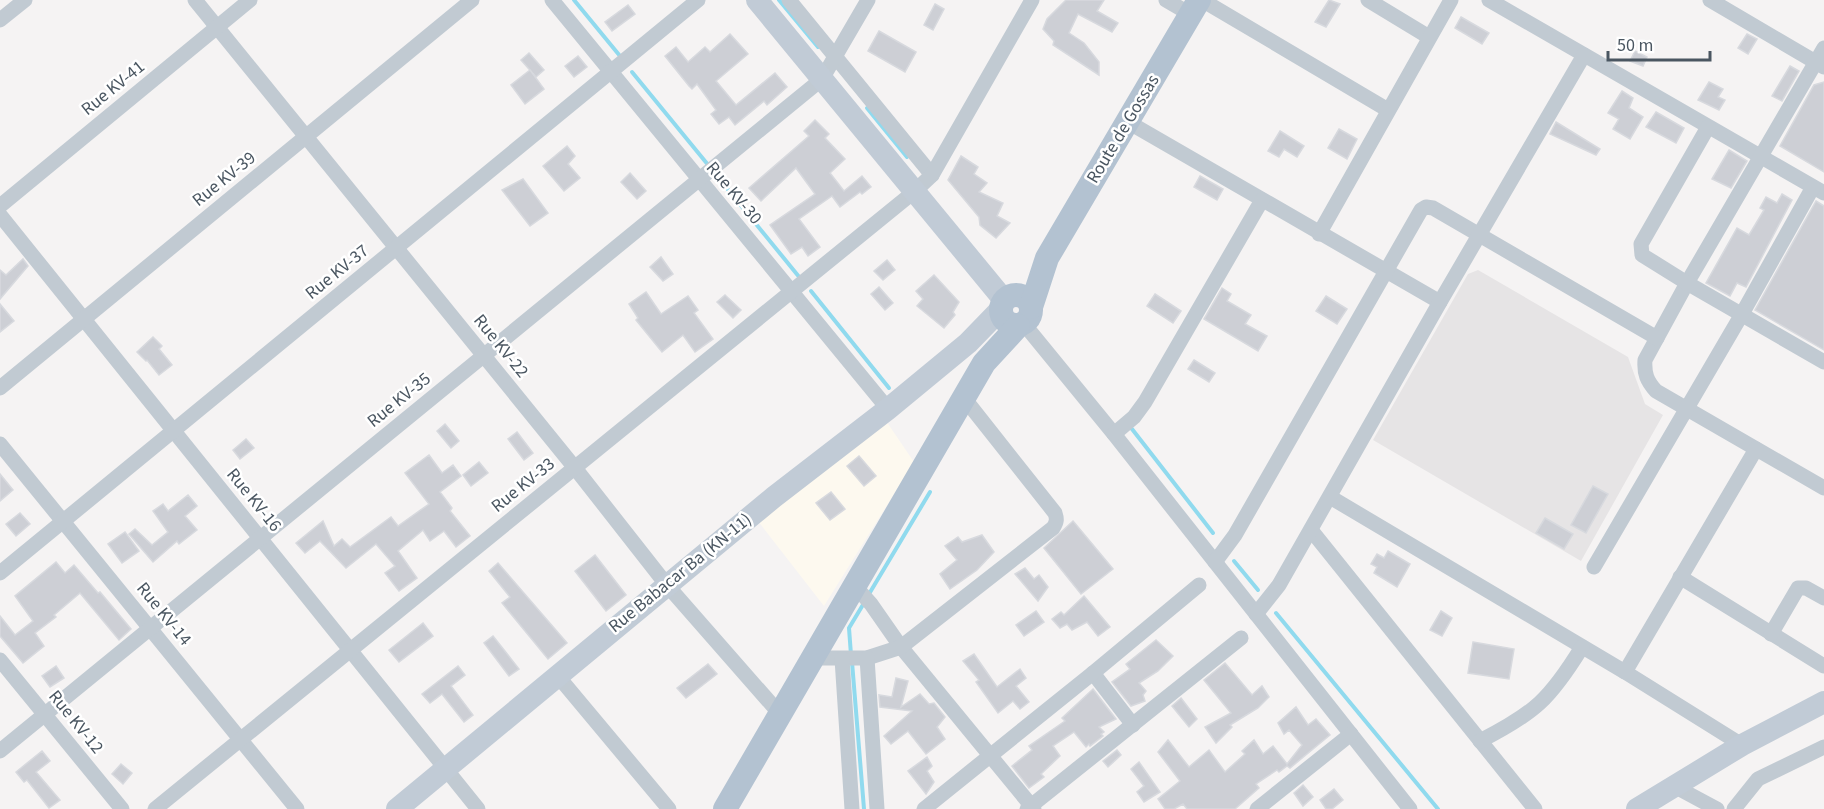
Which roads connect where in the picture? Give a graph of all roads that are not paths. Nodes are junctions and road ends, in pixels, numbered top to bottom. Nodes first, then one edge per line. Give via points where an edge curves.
1 (25, 0) edge
2 (195, 0) edge
3 (250, 0) edge
4 (472, 0) edge
5 (552, 0) edge
6 (698, 0) edge
7 (757, 0) edge
8 (789, 0) edge
9 (868, 0) edge
10 (1032, 0) edge
11 (1166, 0) edge
12 (1368, 0) edge
13 (1451, 0) edge
14 (1489, 0) edge
15 (1710, 0) edge
16 (1197, 5) edge
17 (0, 20) edge
18 (217, 27) junction
19 (1429, 37) junction
20 (1824, 48) edge
21 (1584, 55) junction
22 (835, 57) junction
23 (1820, 64) edge
24 (610, 72) junction
25 (822, 79) junction
26 (1388, 110) junction
27 (1128, 122) junction
28 (1708, 127) junction
29 (306, 136) junction
30 (1761, 158) junction
31 (932, 175) junction
32 (698, 180) junction
33 (1819, 190) edge
34 (915, 191) junction
35 (1262, 200) junction
36 (0, 206) edge
37 (0, 215) edge
38 (1319, 234) junction
39 (1479, 235) junction
40 (396, 248) junction
41 (1385, 271) junction
42 (1687, 283) junction
43 (791, 292) junction
44 (1440, 302) junction
45 (1010, 314) junction
46 (1742, 314) junction
47 (84, 319) junction
48 (1658, 338) junction
49 (484, 356) junction
50 (1824, 362) edge
51 (0, 388) edge
52 (964, 398) junction
53 (888, 410) junction
54 (1687, 410) junction
55 (174, 431) junction
56 (1114, 434) junction
57 (0, 444) edge
58 (1756, 449) junction
59 (575, 468) junction
60 (1824, 488) edge
61 (1330, 497) junction
62 (64, 521) junction
63 (1311, 530) junction
64 (260, 538) junction
65 (1215, 562) junction
66 (1594, 567) dead end
67 (0, 573) edge
68 (1680, 577) junction
69 (666, 584) junction
70 (1199, 585) dead end
71 (861, 594) junction
72 (1824, 598) edge
73 (1256, 614) junction
74 (150, 628) junction
75 (1771, 634) junction
76 (1241, 638) dead end
77 (901, 647) junction
78 (1582, 647) junction
79 (350, 650) junction
80 (814, 658) junction
81 (855, 659) junction
82 (0, 660) edge
83 (1824, 666) edge
84 (1625, 672) junction
85 (1093, 673) junction
86 (556, 675) junction
87 (1824, 702) edge
88 (780, 714) junction
89 (45, 715) junction
90 (1132, 724) junction
91 (1351, 734) junction
92 (241, 739) junction
93 (1480, 741) junction
94 (1742, 745) junction
95 (1824, 747) edge
96 (0, 751) edge
97 (990, 756) junction
98 (446, 769) junction
99 (1674, 786) junction
100 (1031, 808) edge
101 (122, 809) edge
102 (155, 809) edge
103 (297, 809) edge
104 (396, 809) edge
105 (478, 809) edge
106 (669, 809) edge
107 (725, 809) edge
108 (852, 809) edge
109 (877, 809) edge
110 (924, 809) edge
111 (1257, 809) edge
112 (1410, 809) edge
113 (1535, 809) edge
114 (1637, 809) edge
115 (1718, 809) edge
116 (1734, 809) edge

1 - 17 street
2 - 18 street, Rue KV-22
3 - 18 street, Rue KV-41
4 - 29 street, Rue KV-39
5 - 24 street, Rue KV-30
6 - 24 street, Rue KV-37
7 - 25 street
8 - 22 street
9 - 22 street
10 - 31 street, Rue KV-33
11 - 16 street
12 - 19 street
13 - 19 street
14 - 21 street
15 - 23 street
16 - 26 street
16 - 27 main road, Route de Gossas
18 - 29 street, Rue KV-22
18 - 36 street, Rue KV-41
19 - 26 street
20 - 23 street
21 - 28 street
21 - 39 street
22 - 25 street
22 - 31 street
23 - 30 street
24 - 32 street, Rue KV-30
24 - 40 street, Rue KV-37
25 - 32 street, Rue KV-35
25 - 34 street
26 - 38 street
27 - 35 street
27 - 45 main road, Route de Gossas
28 - 30 street
28 - 42 street via 1640,249 1645,258
29 - 40 street, Rue KV-22
29 - 47 street, Rue KV-39
30 - 33 street
30 - 42 street
31 - 34 street, Rue KV-33
32 - 43 street, Rue KV-30
32 - 49 street, Rue KV-35
33 - 46 street
34 - 43 street, Rue KV-33
34 - 45 street
35 - 38 street
35 - 56 street via 1145,402
37 - 47 street, Rue KV-16
38 - 41 street
39 - 41 street via 1426,207 1417,215
39 - 44 street
39 - 48 street
40 - 49 street, Rue KV-22
40 - 55 street, Rue KV-37
41 - 44 street
41 - 65 street via 1235,535
42 - 46 street
42 - 48 street
43 - 53 street, Rue KV-30
43 - 59 street, Rue KV-33
44 - 61 street
45 - 52 main road, Route de Gossas
45 - 53 street, Rue Babacar Ba (KN-11) via 968,343
45 - 56 street
46 - 50 street
46 - 54 street
47 - 51 street, Rue KV-39
47 - 55 street, Rue KV-16
48 - 54 street via 1645,360 1648,383
49 - 59 street, Rue KV-22
49 - 64 street, Rue KV-35
52 - 71 main road, Route de Gossas
52 - 77 street via 1055,513 1056,524
53 - 69 street, Rue Babacar Ba (KN-11)
54 - 58 street
54 - 66 street
55 - 62 street, Rue KV-37
55 - 64 street, Rue KV-16
56 - 65 street
57 - 62 street, Rue KV-14
58 - 60 street
58 - 68 street
59 - 69 street, Rue KV-22
59 - 79 street, Rue KV-33
61 - 63 street
61 - 78 street
62 - 67 street, Rue KV-37
62 - 74 street, Rue KV-14
63 - 73 street via 1280,585
63 - 93 street
64 - 74 street, Rue KV-35
64 - 79 street, Rue KV-16
65 - 73 street
68 - 75 street
68 - 84 street
69 - 86 street, Rue Babacar Ba (KN-11)
69 - 88 street, Rue KV-22
70 - 85 street
71 - 77 street
71 - 80 main road, Route de Gossas
72 - 75 street via 1798,588
73 - 91 street
74 - 89 street, Rue KV-35
74 - 92 street, Rue KV-14
75 - 83 street
76 - 90 street
77 - 81 street
77 - 97 street
78 - 84 street
78 - 93 street via 1544,701
79 - 92 street, Rue KV-33
79 - 98 street, Rue KV-16
80 - 81 street
80 - 88 main road, Route de Gossas
81 - 108 street
81 - 109 street
82 - 89 street, Rue KV-12
84 - 94 street
85 - 90 street
85 - 97 street
86 - 98 street, Rue Babacar Ba (KN-11)
86 - 106 street
87 - 94 street
88 - 107 main road, Route de Gossas
89 - 96 street, Rue KV-35
89 - 101 street, Rue KV-12
90 - 100 street
91 - 111 street
91 - 112 street
92 - 102 street, Rue KV-33
92 - 103 street, Rue KV-14
93 - 113 street
94 - 99 street
95 - 116 street via 1755,781
97 - 100 street
97 - 110 street
98 - 104 street, Rue Babacar Ba (KN-11)
98 - 105 street, Rue KV-16
99 - 114 street
99 - 115 street

